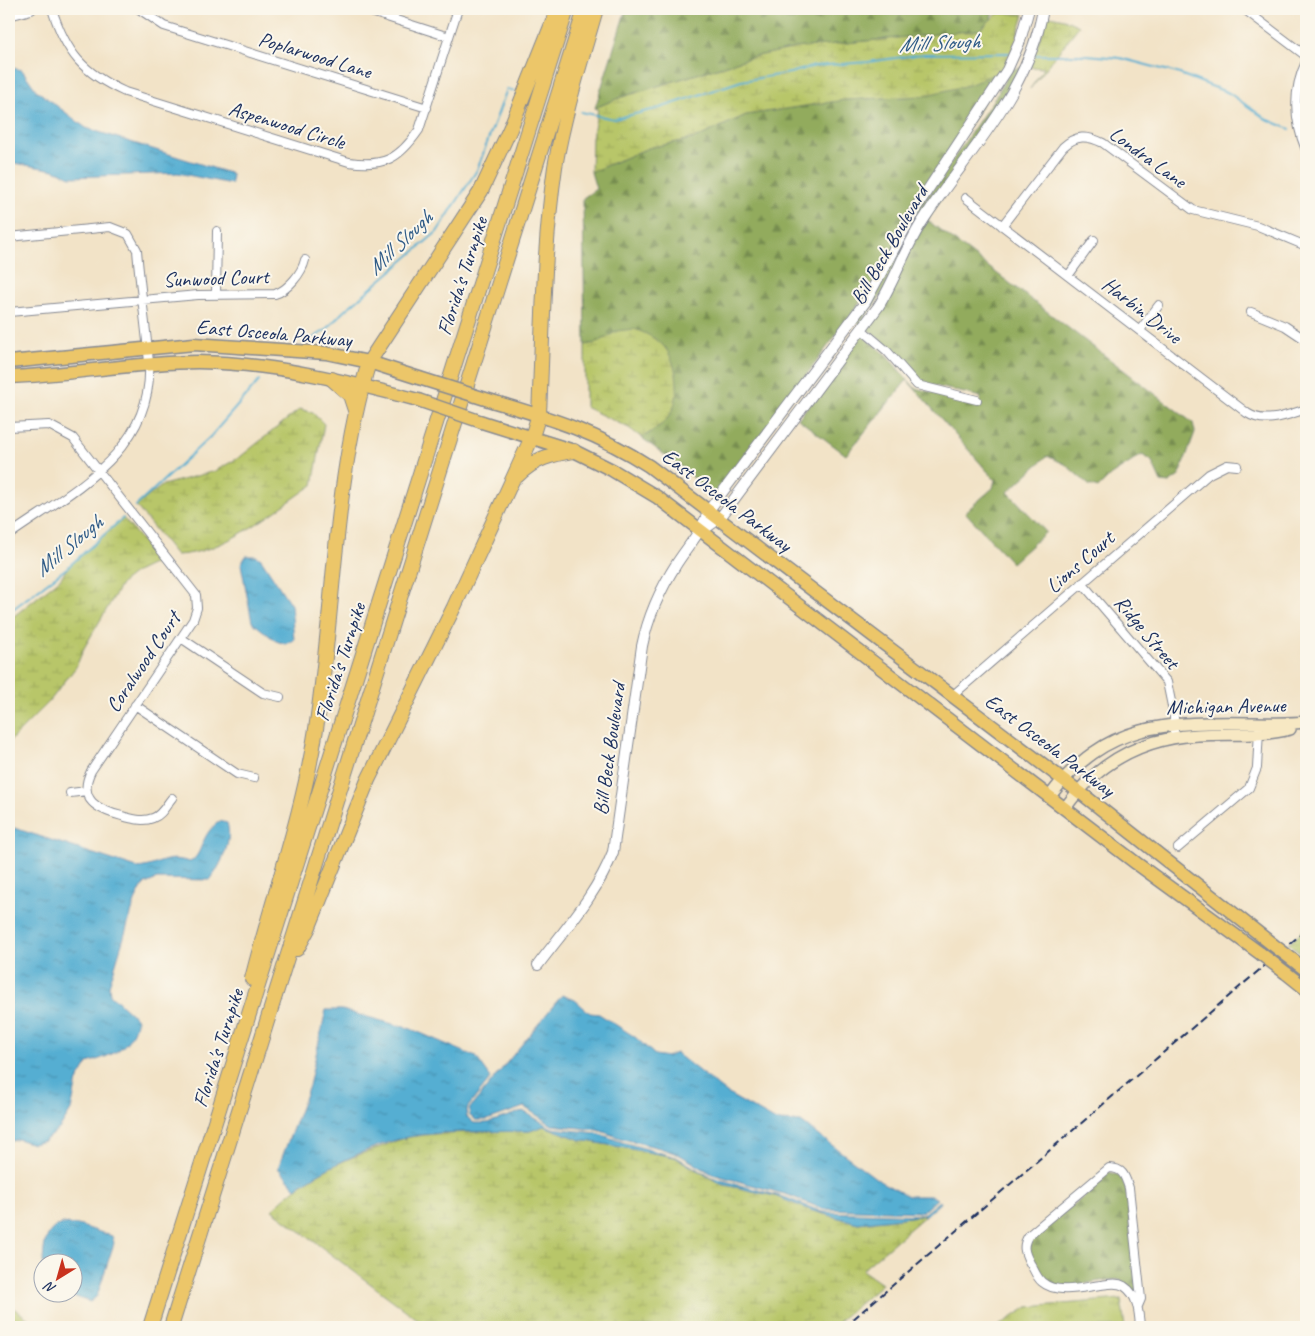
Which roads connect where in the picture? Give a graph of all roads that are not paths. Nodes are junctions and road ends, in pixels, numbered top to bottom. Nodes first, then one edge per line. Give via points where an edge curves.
1 (31, 9) edge
2 (52, 9) edge
3 (139, 9) edge
4 (362, 9) edge
5 (458, 9) edge
6 (558, 9) edge
7 (567, 9) edge
8 (585, 9) edge
9 (596, 9) edge
10 (1029, 9) edge
11 (1043, 9) edge
12 (1244, 9) edge
13 (379, 11) edge
14 (9, 15) edge
15 (450, 37) junction
16 (1306, 56) edge
17 (1306, 62) edge
18 (427, 108) junction
19 (1306, 150) edge
20 (966, 198) dead end
21 (1002, 226) junction
22 (217, 231) dead end
23 (9, 237) edge
24 (1094, 240) dead end
25 (1306, 246) edge
26 (304, 260) dead end
27 (1068, 276) junction
28 (216, 294) junction
29 (142, 299) junction
30 (1159, 305) dead end
31 (9, 312) edge
32 (1250, 312) dead end
33 (851, 322) junction
34 (861, 329) junction
35 (1140, 330) junction
36 (1306, 340) edge
37 (147, 347) junction
38 (9, 362) edge
39 (369, 362) junction
40 (149, 364) junction
41 (9, 378) edge
42 (332, 379) junction
43 (362, 385) junction
44 (977, 400) dead end
45 (1306, 409) edge
46 (539, 414) junction
47 (357, 416) junction
48 (9, 427) edge
49 (532, 437) junction
50 (574, 451) junction
51 (1237, 466) dead end
52 (100, 470) junction
53 (510, 484) junction
54 (709, 510) junction
55 (720, 518) junction
56 (702, 530) junction
57 (9, 535) edge
58 (1082, 583) junction
59 (181, 638) junction
60 (952, 696) junction
61 (280, 697) dead end
62 (136, 705) junction
63 (1306, 723) edge
64 (1174, 724) junction
65 (1259, 728) junction
66 (1174, 738) junction
67 (254, 778) dead end
68 (1062, 780) junction
69 (87, 790) junction
70 (1077, 791) junction
71 (70, 793) dead end
72 (1050, 796) junction
73 (172, 798) dead end
74 (1065, 808) junction
75 (1178, 848) dead end
76 (538, 965) dead end
77 (1302, 967) edge
78 (283, 974) junction
79 (1306, 989) edge
80 (205, 1155) junction
81 (1138, 1306) junction
82 (150, 1327) edge
83 (171, 1327) edge
84 (1140, 1327) edge

1 - 14 street
2 - 18 street, Aspenwood Circle via 72,54 102,82 349,162 370,165 388,160 408,146 419,130
3 - 18 street, Poplarwood Lane via 164,26
4 - 13 street
5 - 15 street, Aspenwood Circle
6 - 39 highway via 510,129 481,191
7 - 80 highway, Florida's Turnpike
8 - 78 highway, Florida's Turnpike
9 - 46 highway via 563,128 553,183 545,251
10 - 33 street, Bill Beck Boulevard via 1007,70 917,206 881,276
11 - 34 street, Bill Beck Boulevard via 1041,25 1006,105 922,221 890,288
12 - 16 street
13 - 15 street
15 - 18 street, Aspenwood Circle
17 - 19 street via 1296,102 1297,123
20 - 21 street, Harbin Drive
21 - 25 street, Londra Lane via 1063,148 1071,140 1091,137 1193,210 1258,226
21 - 27 street, Harbin Drive
22 - 28 street
23 - 29 street via 110,226 119,228 128,234 135,246
24 - 27 street
26 - 28 street, Sunwood Court via 299,274 278,293
27 - 35 street, Harbin Drive
28 - 29 street, Sunwood Court
29 - 31 street, Sunwood Court
29 - 37 street
30 - 35 street
32 - 36 street via 1284,326
33 - 34 street
33 - 54 street, Bill Beck Boulevard
34 - 44 street via 888,351 917,385
34 - 55 street, Bill Beck Boulevard
35 - 45 street, Harbin Drive via 1253,417 1270,419
37 - 38 main road, East Osceola Parkway
37 - 39 main road, East Osceola Parkway via 194,344 284,349
37 - 40 street
39 - 43 highway
39 - 46 main road, East Osceola Parkway, bridge
40 - 41 main road, East Osceola Parkway
40 - 42 main road, East Osceola Parkway via 247,365
40 - 52 street via 141,418 118,454
42 - 43 main road, East Osceola Parkway
42 - 47 highway via 350,394
43 - 47 highway
43 - 49 main road, East Osceola Parkway, bridge
46 - 49 highway
46 - 54 main road, East Osceola Parkway via 628,452
47 - 80 highway via 337,518 322,690 308,773
48 - 52 street, Coralwood Court via 39,425 59,429 74,438
49 - 50 main road, East Osceola Parkway
49 - 53 highway
50 - 53 highway via 539,459
50 - 56 main road, East Osceola Parkway via 642,488
51 - 58 street, Lions Court via 1227,465 1209,474
52 - 57 street
52 - 59 street, Coralwood Court via 194,591 197,612
53 - 78 highway via 454,607 390,731 308,929
54 - 55 main road, East Osceola Parkway
54 - 56 street, Bill Beck Boulevard
55 - 56 street, Bill Beck Boulevard
55 - 60 main road, East Osceola Parkway
56 - 72 main road, East Osceola Parkway
56 - 76 street, Bill Beck Boulevard via 670,576 645,633 613,852 606,871
58 - 60 street, Lions Court
58 - 64 street, Ridge Street via 1167,682
59 - 61 street via 263,693
59 - 62 street, Coralwood Court
60 - 68 main road, East Osceola Parkway
62 - 67 street via 238,774
62 - 69 street, Coralwood Court via 91,771
63 - 65 main road, Michigan Avenue
64 - 65 main road, Michigan Avenue
64 - 66 street, Ridge Street
64 - 68 main road, Michigan Avenue via 1136,731 1115,740
65 - 66 main road, Michigan Avenue
65 - 75 street via 1257,768 1249,788
66 - 70 main road, Michigan Avenue via 1159,739 1119,757
68 - 70 main road, East Osceola Parkway
68 - 72 main road, Michigan Avenue
69 - 71 street
69 - 73 street via 92,802 102,810 142,820 157,816
70 - 74 main road, Michigan Avenue
70 - 77 main road, East Osceola Parkway, bridge
72 - 74 main road, East Osceola Parkway
74 - 79 main road, East Osceola Parkway, bridge
78 - 83 highway, Florida's Turnpike
80 - 82 highway, Florida's Turnpike
81 - 81 street via 1141,1299 1126,1177 1121,1171 1109,1168 1030,1235 1024,1248 1037,1277 1044,1284 1060,1289 1119,1284 1131,1293
81 - 84 street

